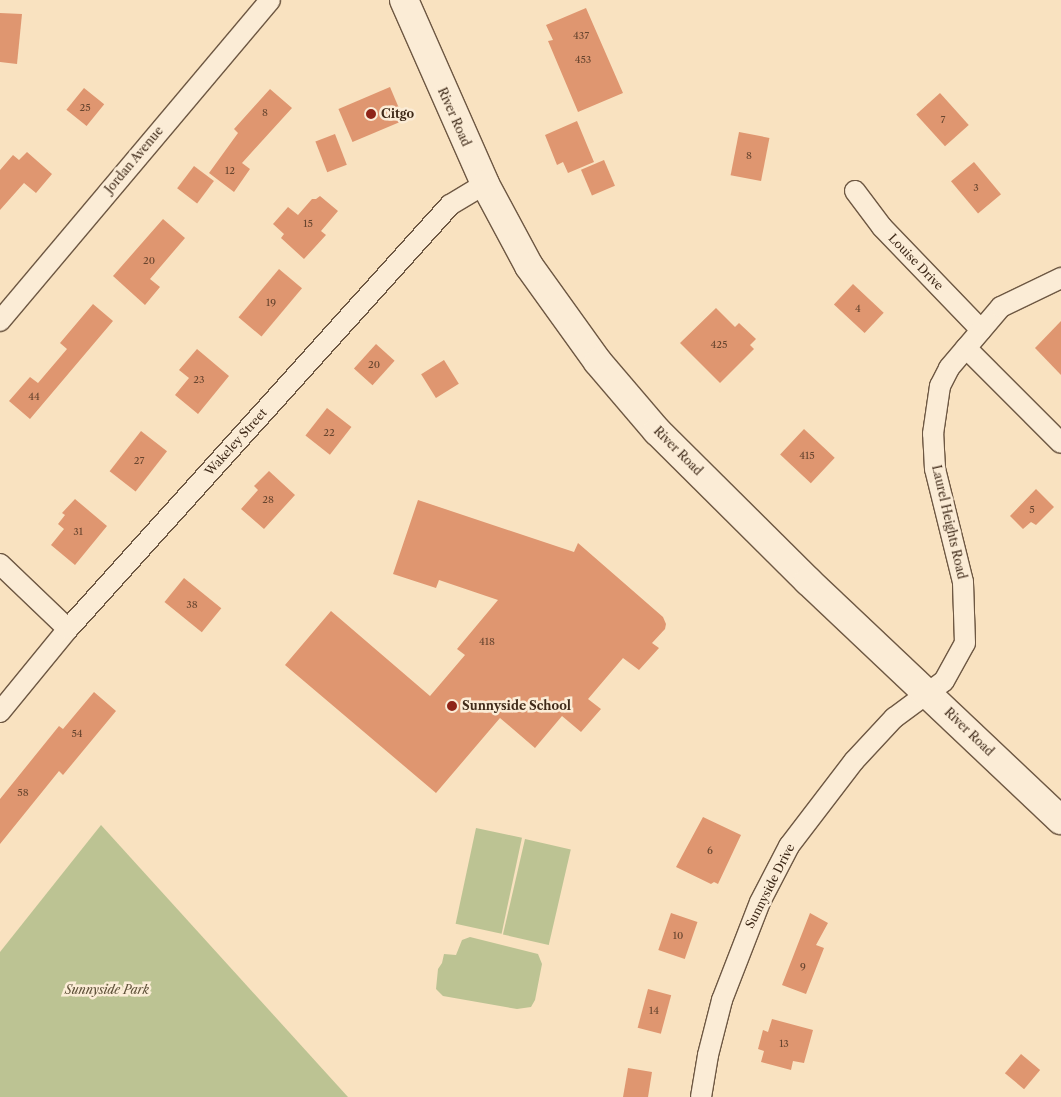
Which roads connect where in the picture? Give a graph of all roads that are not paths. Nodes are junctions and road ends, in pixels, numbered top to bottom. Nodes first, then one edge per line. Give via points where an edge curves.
1 (270, 0) edge
2 (404, 0) edge
3 (484, 184) junction
4 (855, 191) dead end
5 (1061, 278) edge
6 (0, 321) edge
7 (981, 330) junction
8 (966, 348) junction
9 (1061, 443) edge
10 (0, 564) edge
11 (68, 629) junction
12 (929, 694) junction
13 (0, 712) edge
14 (1061, 820) edge
15 (701, 1097) edge

1 - 6 street, Jordan Avenue
2 - 3 main road, River Road
3 - 11 street, Wakeley Street via 450,205
3 - 12 main road, River Road via 529,266 574,332 615,384 802,574
4 - 7 street, Louise Drive via 882,227
5 - 7 street, Laurel Heights Road via 1002,307
7 - 8 street, Laurel Heights Road
8 - 9 street
8 - 12 street, Laurel Heights Road via 949,368 940,386 933,434 936,468 963,582 965,643 944,681
10 - 11 street
11 - 13 street, Wakeley Street
12 - 14 main road, River Road
12 - 15 street, Sunnyside Drive via 894,718 867,746 789,846 760,902 722,1000

